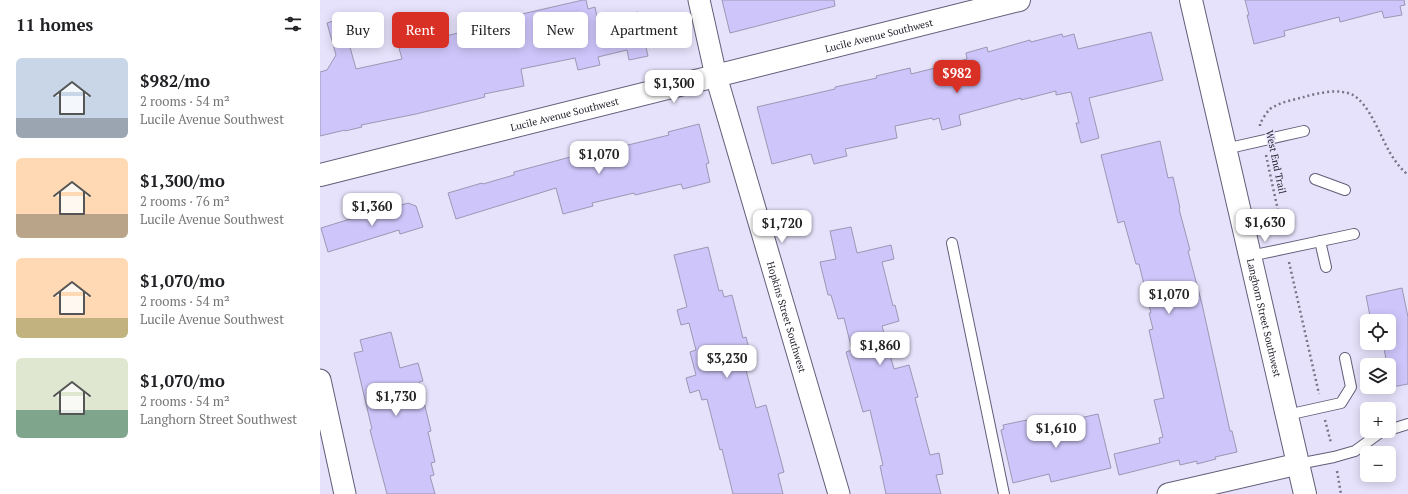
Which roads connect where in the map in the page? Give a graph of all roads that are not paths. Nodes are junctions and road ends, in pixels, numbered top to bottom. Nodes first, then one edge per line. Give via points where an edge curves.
1 (699, 0) edge
2 (1019, 0) edge
3 (1191, 0) edge
4 (716, 76) junction
5 (1304, 131) dead end
6 (1225, 149) junction
7 (320, 175) edge
8 (1315, 180) dead end
9 (1345, 190) dead end
10 (1354, 234) dead end
11 (1320, 241) junction
12 (952, 243) dead end
13 (1250, 256) junction
14 (1326, 267) dead end
15 (1345, 358) dead end
16 (320, 380) edge
17 (1287, 415) junction
18 (1408, 424) edge
19 (1396, 428) edge
20 (1373, 438) edge
21 (1298, 464) junction
22 (345, 494) edge
23 (839, 494) edge
24 (1004, 494) edge
25 (1168, 494) edge
26 (1305, 494) edge

1 - 4 street, Hopkins Street Southwest
2 - 4 street, Lucile Avenue Southwest
3 - 6 street, Langhorn Street Southwest
4 - 7 street, Lucile Avenue Southwest
4 - 23 street, Hopkins Street Southwest
5 - 6 lane
6 - 13 street, Langhorn Street Southwest
8 - 9 lane
10 - 11 lane
11 - 13 lane
11 - 14 lane
12 - 24 lane
13 - 17 street, Langhorn Street Southwest
15 - 17 lane via 1351,387 1341,402
16 - 22 street
17 - 21 street, Langhorn Street Southwest
18 - 19 lane
20 - 21 lane via 1355,451
21 - 25 street
21 - 26 street, Langhorn Street Southwest

